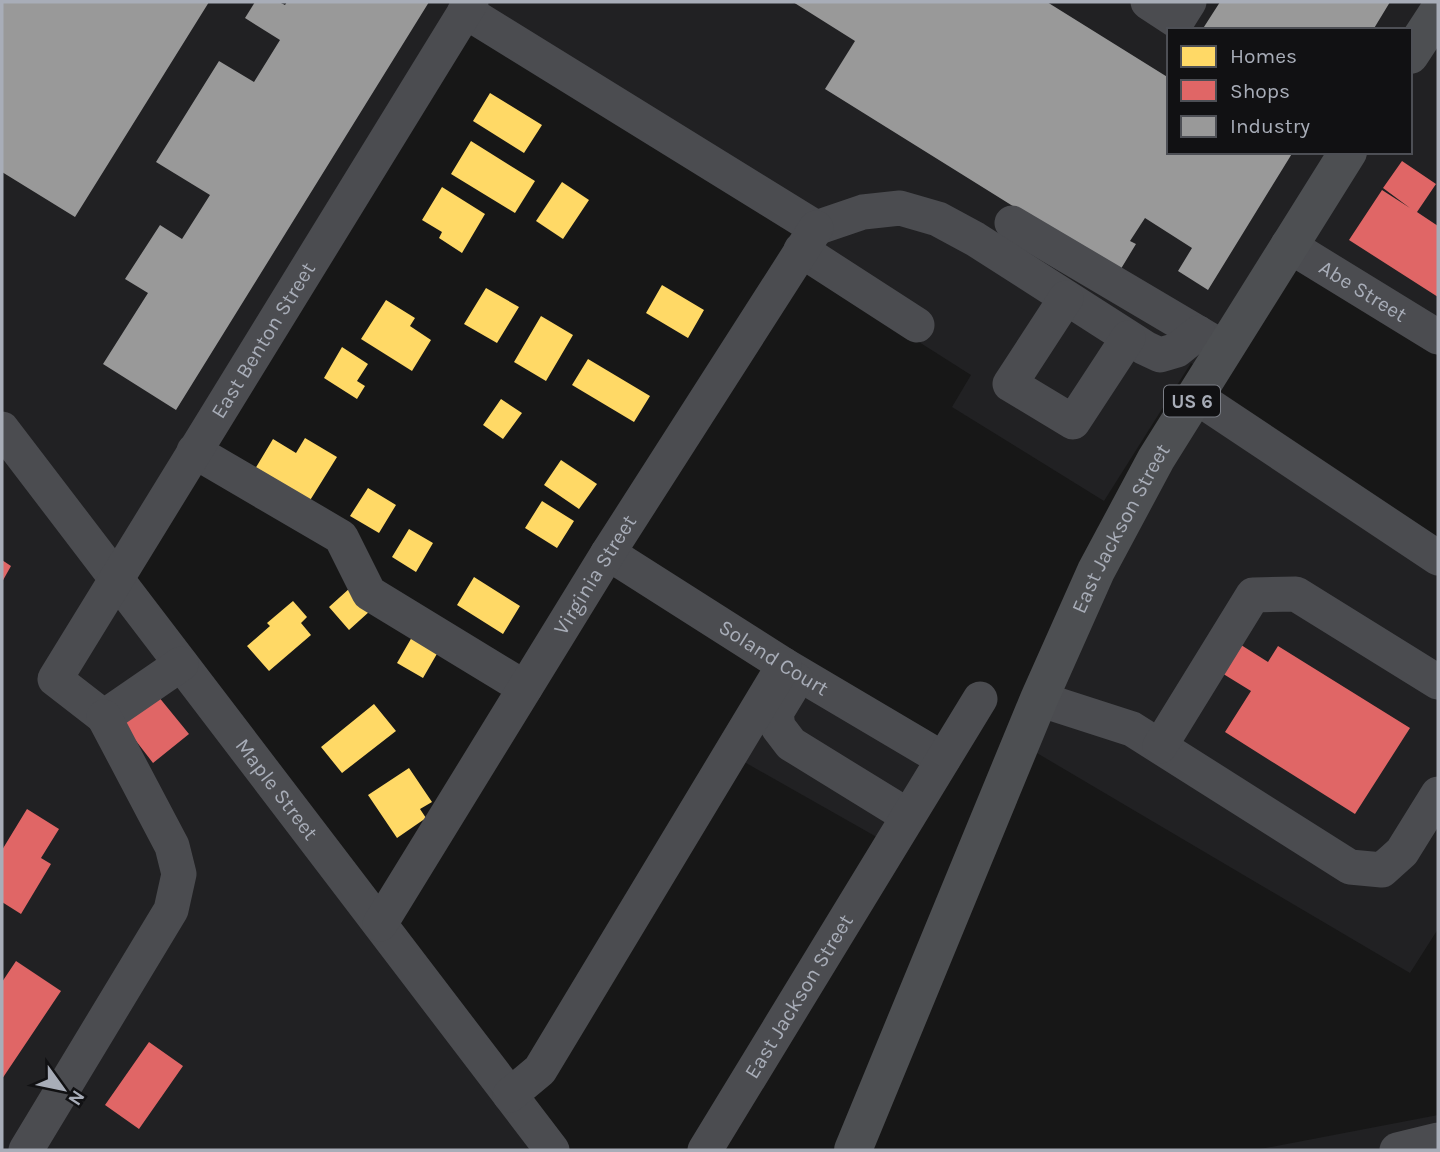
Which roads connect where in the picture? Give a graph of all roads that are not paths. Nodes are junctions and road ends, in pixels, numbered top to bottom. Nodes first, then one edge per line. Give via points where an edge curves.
1 (1148, 2) edge
2 (1189, 2) edge
3 (468, 6) edge
4 (1438, 12) edge
5 (1412, 52) edge
6 (1347, 154) edge
7 (1012, 223) dead end
8 (808, 239) junction
9 (1288, 244) junction
10 (1066, 298) junction
11 (917, 325) dead end
12 (1438, 337) edge
13 (1128, 338) junction
14 (1211, 340) junction
15 (1195, 396) junction
16 (2, 429) edge
17 (194, 451) junction
18 (608, 553) junction
19 (1438, 558) edge
20 (115, 578) junction
21 (181, 664) junction
22 (792, 669) junction
23 (1438, 682) edge
24 (525, 688) junction
25 (980, 699) dead end
26 (1039, 699) junction
27 (104, 717) junction
28 (1160, 746) junction
29 (943, 759) junction
30 (1438, 794) edge
31 (908, 816) junction
32 (380, 925) junction
33 (510, 1095) junction
34 (1438, 1140) edge
35 (26, 1150) edge
36 (552, 1150) edge
37 (705, 1150) edge
38 (853, 1150) edge
39 (1397, 1150) edge

1 - 2 street via 1177,21
3 - 8 street
3 - 17 street, East Benton Street
4 - 5 main road
6 - 9 main road, East Jackson Street / US 6
7 - 14 street
8 - 10 street via 863,212 900,208 948,224
8 - 11 street
8 - 18 street, Virginia Street
9 - 12 street, Abe Street
9 - 14 main road, East Jackson Street / US 6
10 - 13 street
10 - 13 street via 1010,384 1073,422
13 - 14 street via 1160,355
14 - 15 main road, East Jackson Street / US 6
15 - 19 street
15 - 26 main road, East Jackson Street / US 6 via 1096,571
16 - 20 street, Maple Street
17 - 20 street, East Benton Street
17 - 24 street via 341,537 369,593
18 - 22 street, Soland Court
18 - 24 street, Virginia Street
20 - 21 street, Maple Street
20 - 27 street, East Benton Street via 55,679
21 - 27 street
21 - 32 street, Maple Street
22 - 29 street, Soland Court
22 - 31 street via 776,713 778,727 791,744
22 - 33 street via 540,1070
23 - 28 street via 1296,594 1253,595
24 - 32 street, Virginia Street
25 - 29 street, East Jackson Street
26 - 28 street via 1132,729
26 - 38 main road, US 6
27 - 35 street via 172,846 179,874 171,910
28 - 30 street via 1350,867 1382,870 1402,852
29 - 31 street, East Jackson Street
31 - 37 street, East Jackson Street
32 - 33 street, Maple Street
33 - 36 street, Maple Street
34 - 39 street

